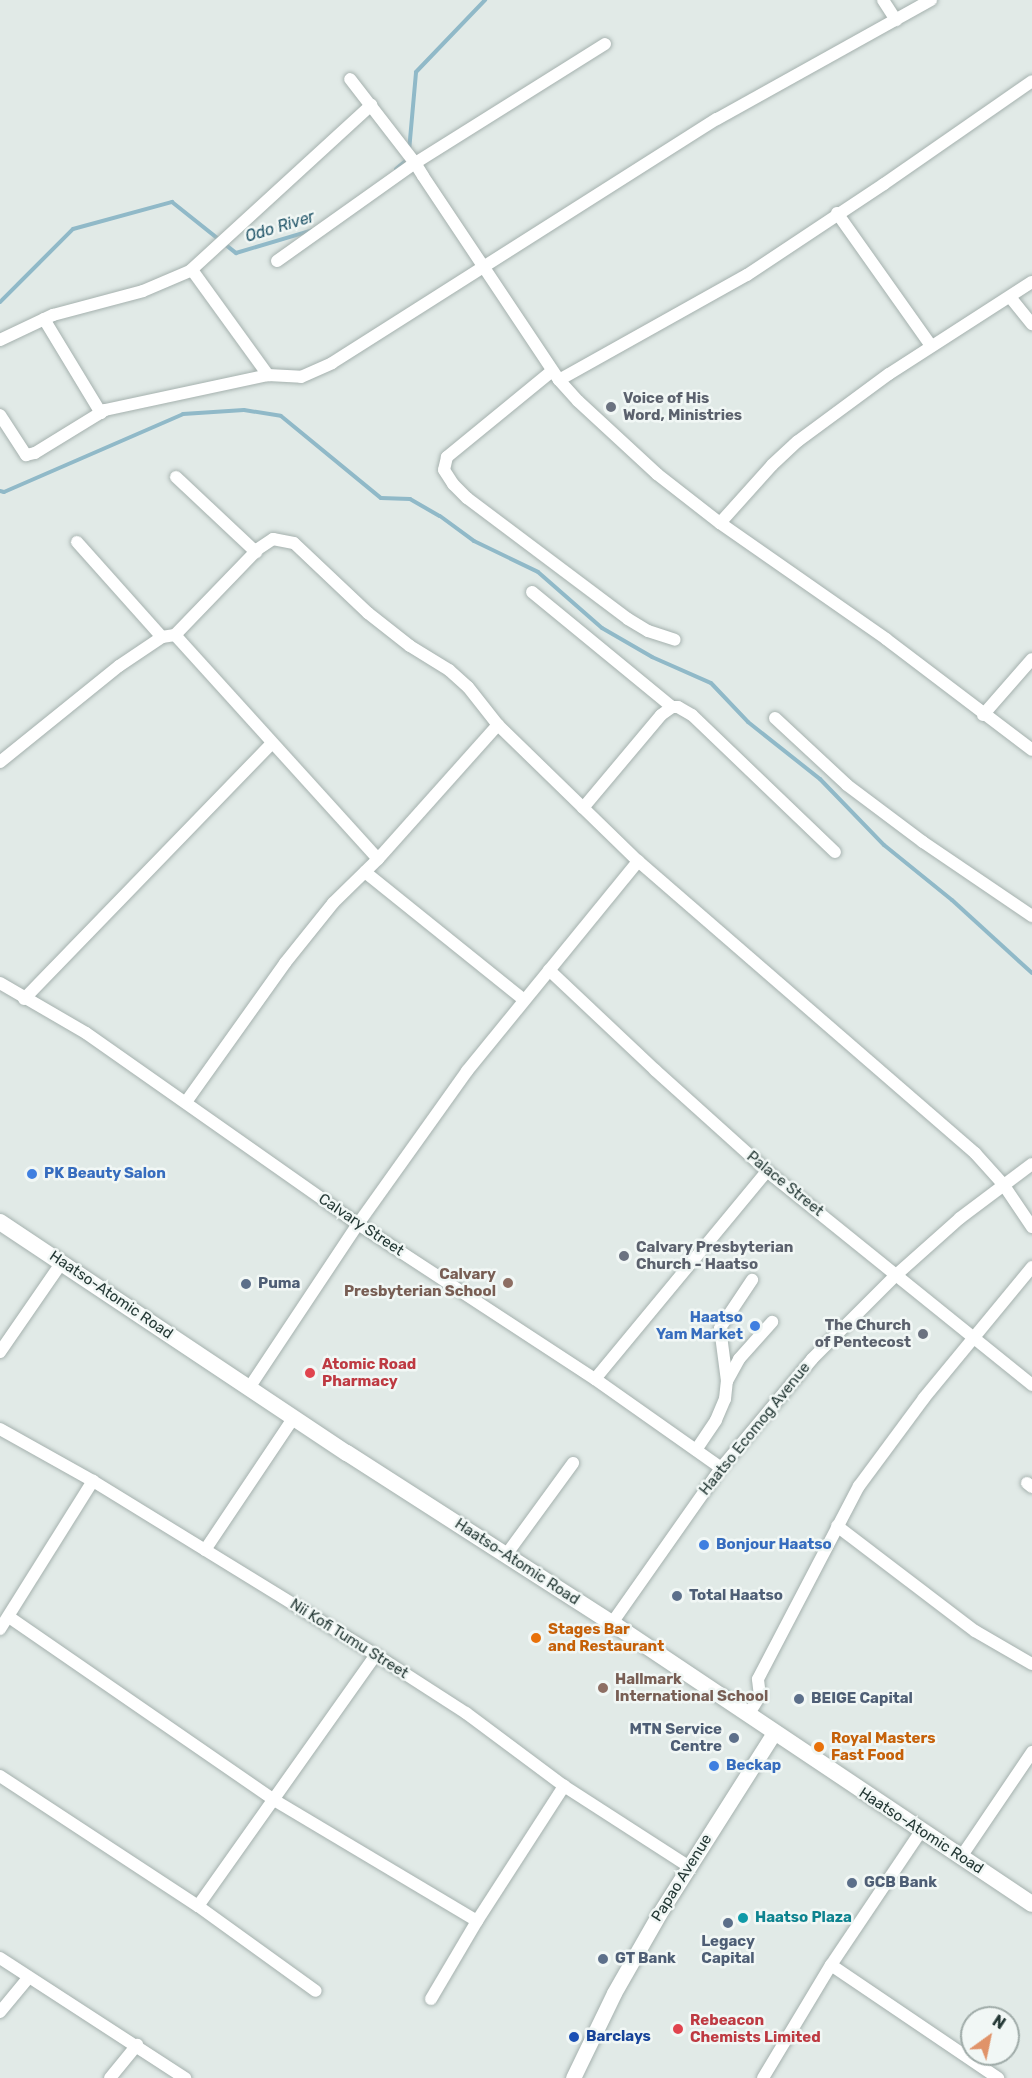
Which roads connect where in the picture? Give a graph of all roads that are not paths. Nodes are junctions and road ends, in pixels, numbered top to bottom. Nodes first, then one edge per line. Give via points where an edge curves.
1 (883, 0) edge
2 (931, 0) edge
3 (896, 20) junction
4 (605, 44) dead end
5 (350, 79) dead end
6 (1032, 81) edge
7 (371, 105) junction
8 (415, 163) junction
9 (837, 213) junction
10 (278, 261) dead end
11 (485, 267) junction
12 (192, 270) junction
13 (1032, 282) edge
14 (1010, 297) junction
15 (44, 319) junction
16 (1032, 324) edge
17 (0, 340) edge
18 (932, 346) junction
19 (268, 375) junction
20 (555, 375) junction
21 (101, 413) junction
22 (0, 415) edge
23 (176, 477) dead end
24 (720, 523) junction
25 (76, 542) dead end
26 (256, 552) junction
27 (532, 592) dead end
28 (169, 636) junction
29 (675, 640) dead end
30 (1032, 659) edge
31 (672, 707) junction
32 (983, 715) junction
33 (775, 718) dead end
34 (498, 725) junction
35 (271, 744) junction
36 (1032, 750) edge
37 (0, 762) edge
38 (583, 808) junction
39 (835, 852) dead end
40 (378, 859) junction
41 (638, 861) junction
42 (365, 872) junction
43 (1032, 916) edge
44 (549, 970) junction
45 (0, 983) edge
46 (24, 999) junction
47 (524, 1000) junction
48 (186, 1102) junction
49 (1032, 1164) edge
50 (767, 1171) junction
51 (1003, 1184) junction
52 (0, 1222) edge
53 (358, 1224) junction
54 (1032, 1227) edge
55 (62, 1262) junction
56 (1032, 1267) edge
57 (895, 1276) junction
58 (752, 1280) dead end
59 (772, 1322) dead end
60 (974, 1340) junction
61 (0, 1352) edge
62 (595, 1379) junction
63 (727, 1381) junction
64 (1032, 1385) edge
65 (249, 1388) junction
66 (294, 1417) junction
67 (0, 1429) edge
68 (696, 1450) junction
69 (573, 1463) dead end
70 (721, 1467) junction
71 (93, 1481) junction
72 (837, 1526) junction
73 (205, 1550) junction
74 (506, 1555) junction
75 (9, 1617) junction
76 (612, 1623) junction
77 (0, 1629) edge
78 (376, 1655) junction
79 (1032, 1664) edge
80 (748, 1715) junction
81 (774, 1733) junction
82 (1032, 1752) edge
83 (0, 1776) edge
84 (564, 1786) junction
85 (274, 1800) junction
86 (921, 1831) junction
87 (961, 1857) junction
88 (688, 1866) junction
89 (1032, 1904) edge
90 (198, 1906) junction
91 (477, 1922) junction
92 (0, 1958) edge
93 (831, 1965) junction
94 (29, 1977) junction
95 (316, 1991) dead end
96 (431, 1999) dead end
97 (0, 2012) edge
98 (137, 2045) junction
99 (110, 2078) edge
100 (185, 2078) edge
101 (573, 2078) edge
102 (763, 2078) edge
103 (998, 2078) edge

1 - 3 street
2 - 3 street
3 - 11 street via 717,119
4 - 8 street
5 - 7 street
6 - 9 street
7 - 8 street
7 - 12 street
8 - 10 street
8 - 11 street
9 - 18 street
9 - 20 street via 747,275
11 - 19 street via 332,363 301,377
11 - 20 street
12 - 15 street via 143,291
12 - 19 street
13 - 14 street
14 - 16 street
14 - 18 street
15 - 17 street
15 - 21 street
18 - 24 street via 798,441
19 - 21 street
20 - 24 street via 657,474
20 - 29 street via 447,458 444,470 466,498 628,619
21 - 22 street via 26,455
23 - 26 street
24 - 32 street via 877,633
25 - 28 street
26 - 28 street
26 - 34 street via 273,539 294,543 368,613 449,670
27 - 31 street
28 - 35 street
28 - 37 street via 119,666
30 - 32 street
31 - 38 street
31 - 39 street via 692,715
32 - 36 street
33 - 43 street via 848,785
34 - 38 street
34 - 40 street
35 - 40 street
35 - 46 street
38 - 41 street
40 - 42 street
41 - 44 street
41 - 51 street via 951,1131
42 - 47 street
42 - 48 street via 333,903 285,963
44 - 47 street
44 - 50 street, Palace Street
45 - 46 street, Calvary Street
46 - 48 street, Calvary Street via 86,1033
47 - 53 street via 467,1071
48 - 53 street, Calvary Street
49 - 51 street, Haatso Ecomog Avenue
50 - 57 street, Palace Street
50 - 62 street
51 - 54 street
51 - 57 street, Haatso Ecomog Avenue
52 - 55 main road, Haatso-Atomic Road
53 - 62 street, Calvary Street
53 - 65 street
55 - 61 street
55 - 65 main road, Haatso-Atomic Road
56 - 60 street
57 - 60 street, Palace Street
57 - 70 street, Haatso Ecomog Avenue via 812,1359
58 - 63 street via 720,1328
59 - 63 street via 739,1359
60 - 64 street, Palace Street
60 - 72 street via 884,1450
62 - 68 street, Calvary Street
63 - 68 street via 725,1400
65 - 66 main road, Haatso-Atomic Road
66 - 73 street
66 - 74 main road, Haatso-Atomic Road
67 - 71 street, Nii Kofi Tumu Street
68 - 70 street, Calvary Street
69 - 74 street
70 - 76 street, Haatso Ecomog Avenue
71 - 73 street, Nii Kofi Tumu Street
71 - 75 street
72 - 79 street via 975,1631
72 - 80 street via 758,1679 759,1696
73 - 78 street, Nii Kofi Tumu Street
74 - 76 main road, Haatso-Atomic Road
75 - 77 street
75 - 85 street
76 - 80 main road, Haatso-Atomic Road
78 - 84 street, Nii Kofi Tumu Street via 466,1713
78 - 85 street
80 - 81 main road, Haatso-Atomic Road
81 - 86 main road, Haatso-Atomic Road
81 - 88 street, Papao Avenue
82 - 87 street
83 - 90 street
84 - 88 street, Nii Kofi Tumu Street
84 - 91 street
85 - 90 street
85 - 91 street
86 - 87 main road, Haatso-Atomic Road
86 - 93 street
87 - 89 main road, Haatso-Atomic Road
88 - 101 street, Papao Avenue via 614,1993
90 - 95 street
91 - 96 street
92 - 94 street
93 - 102 street
93 - 103 street
94 - 97 street
94 - 98 street
98 - 99 street
98 - 100 street

